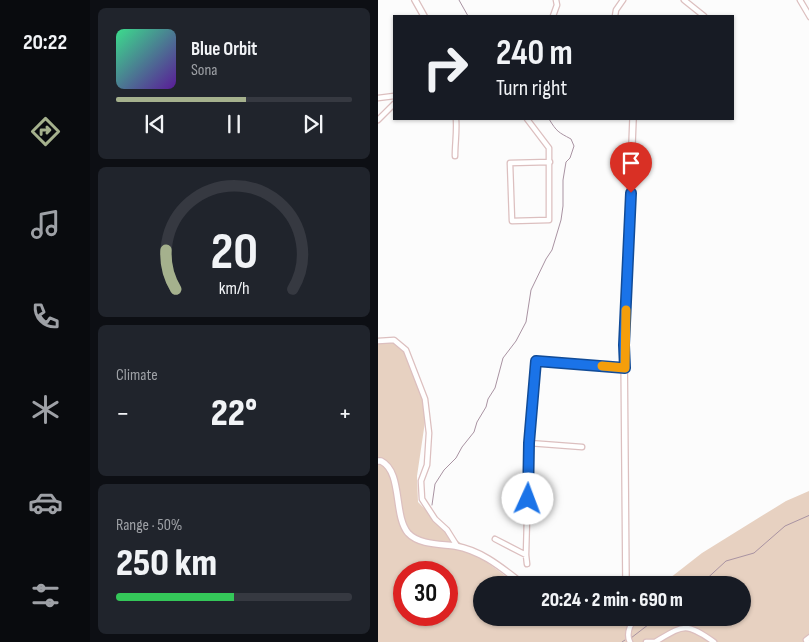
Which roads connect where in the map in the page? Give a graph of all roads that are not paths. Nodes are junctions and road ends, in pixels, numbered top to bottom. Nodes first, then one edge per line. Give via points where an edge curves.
1 (415, 0) edge
2 (556, 0) edge
3 (623, 0) edge
4 (684, 0) edge
5 (800, 0) edge
6 (423, 15) edge
7 (553, 15) edge
8 (615, 15) edge
9 (703, 15) edge
10 (810, 17) edge
11 (393, 96) edge
12 (378, 98) edge
13 (393, 105) edge
14 (378, 120) edge
15 (456, 120) edge
16 (528, 120) edge
17 (633, 120) edge
18 (455, 156) dead end
19 (550, 162) junction
20 (378, 341) edge
21 (625, 368) junction
22 (529, 443) junction
23 (582, 447) dead end
24 (378, 461) edge
25 (495, 539) dead end
26 (457, 546) junction
27 (526, 554) junction
28 (527, 564) dead end
29 (512, 576) edge
30 (626, 576) edge
31 (631, 626) edge
32 (810, 637) edge
33 (630, 642) edge
34 (646, 642) edge
35 (655, 642) edge
36 (714, 642) edge
37 (807, 642) edge

1 - 6 main road
2 - 7 street
3 - 8 street
4 - 9 street
5 - 10 street
11 - 12 street
13 - 14 street
15 - 18 street
16 - 19 street via 550,148
17 - 21 main road
19 - 19 street via 510,163 512,221 549,220
20 - 26 street via 394,340 401,345 414,368 428,414 427,465 421,481 422,500 448,530
21 - 22 street via 536,361
21 - 30 main road
22 - 23 street
22 - 27 street
24 - 26 main road via 389,466 393,475 401,518 409,535
25 - 27 street
26 - 29 main road via 491,560
27 - 28 street
31 - 33 street
32 - 37 street
34 - 35 street
35 - 36 street via 687,627

